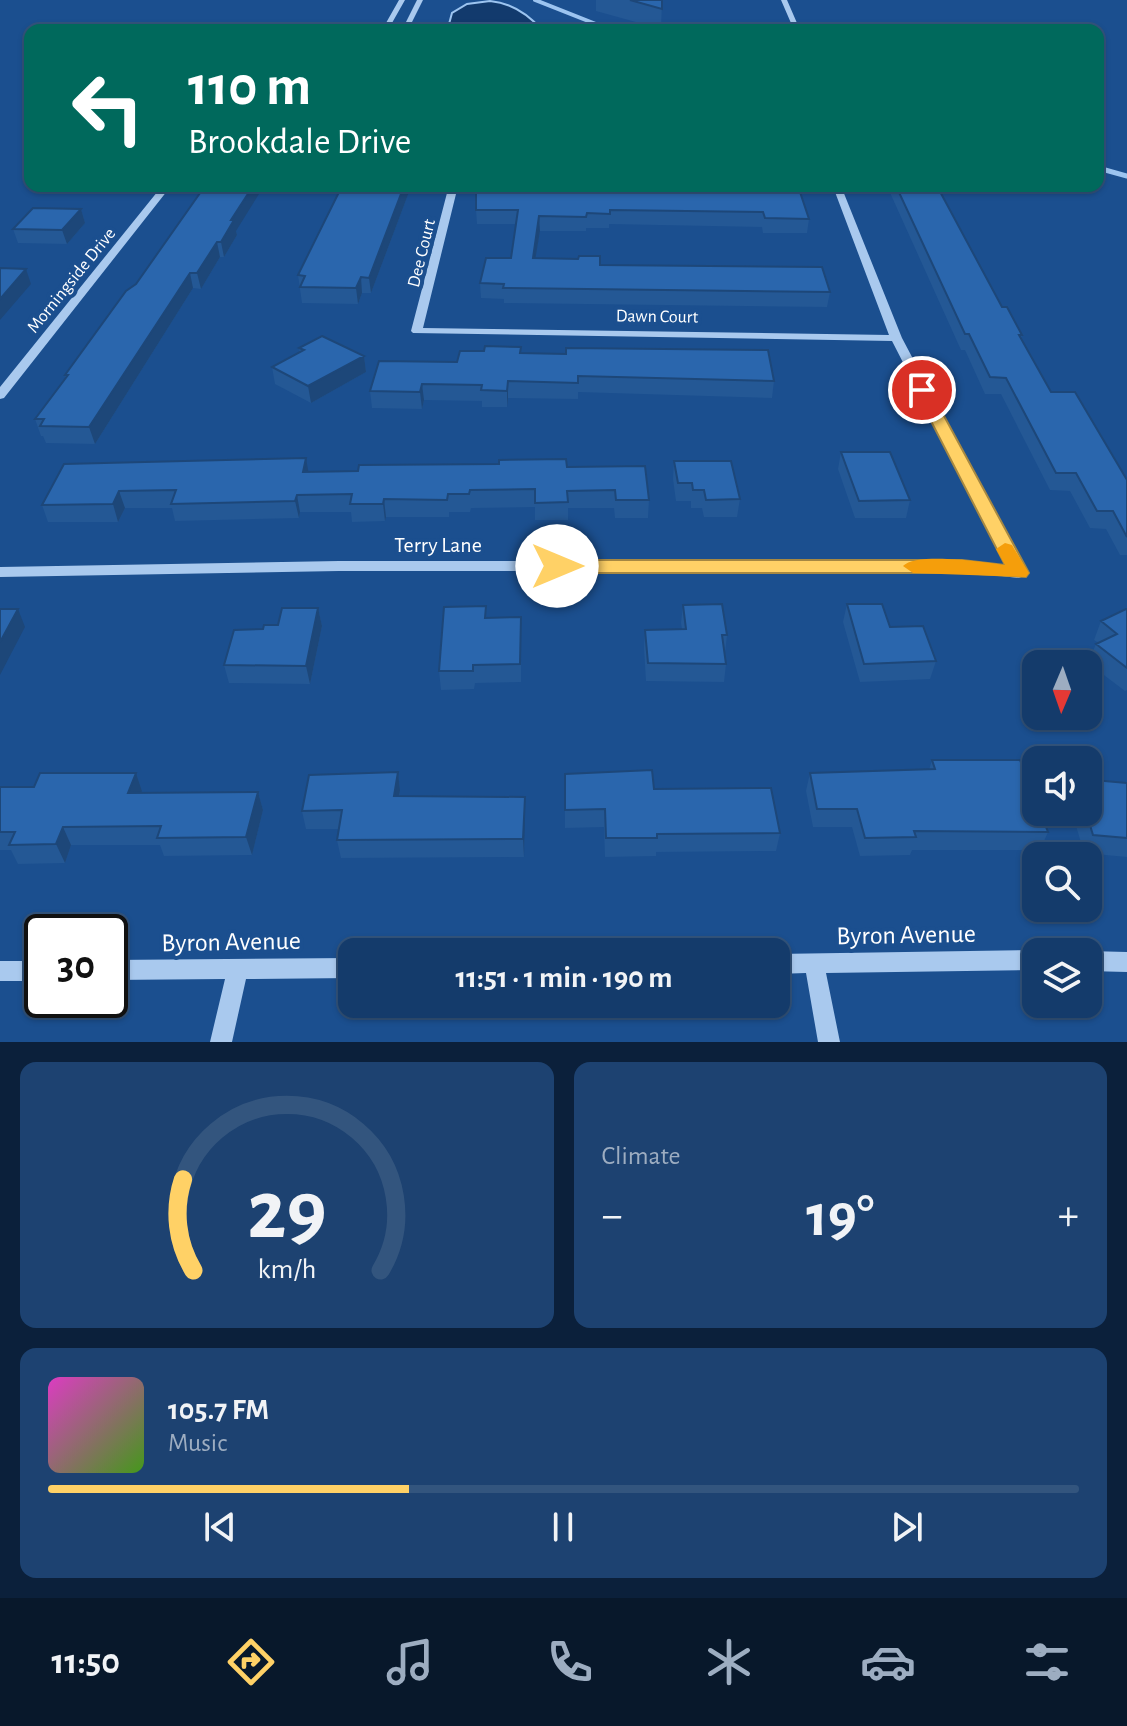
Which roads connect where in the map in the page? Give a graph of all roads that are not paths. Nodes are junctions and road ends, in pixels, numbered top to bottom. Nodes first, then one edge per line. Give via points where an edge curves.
1 (402, 0) edge
2 (420, 0) edge
3 (784, 0) edge
4 (395, 13) junction
5 (413, 13) junction
6 (389, 24) edge
7 (408, 24) edge
8 (794, 24) edge
9 (162, 192) edge
10 (453, 192) edge
11 (840, 192) edge
12 (417, 331) joint
13 (896, 338) junction
14 (0, 395) edge
15 (0, 572) edge
16 (1022, 960) edge
17 (1102, 961) edge
18 (1127, 962) edge
19 (814, 963) junction
20 (790, 964) edge
21 (338, 968) edge
22 (238, 969) junction
23 (128, 970) edge
24 (0, 971) edge
25 (24, 971) edge
26 (221, 1042) edge
27 (829, 1042) edge

1 - 4 street
2 - 5 street
3 - 8 street
4 - 5 street
4 - 6 street
5 - 7 street
9 - 14 street, Morningside Drive
10 - 12 street, Dee Court
11 - 13 street
12 - 13 street, Dawn Court
13 - 15 street, Terry Lane via 1019,573 962,566
16 - 19 street, Byron Avenue
17 - 18 street
19 - 20 street, Byron Avenue
19 - 27 street
21 - 22 street, Byron Avenue
22 - 23 street, Byron Avenue
22 - 26 street
24 - 25 street

